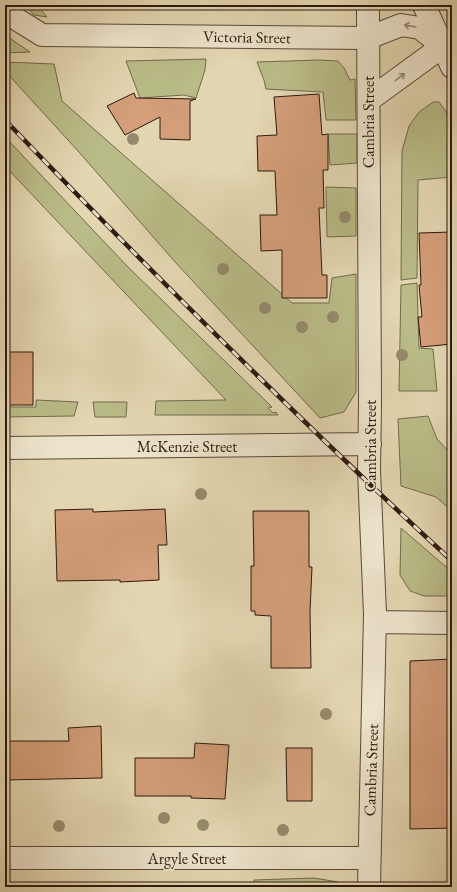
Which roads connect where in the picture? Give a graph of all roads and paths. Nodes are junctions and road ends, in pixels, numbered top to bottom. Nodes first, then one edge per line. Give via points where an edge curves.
1 (368, 5) edge
2 (424, 5) edge
3 (5, 9) edge
4 (368, 38) junction
5 (448, 46) edge
6 (452, 67) edge
7 (368, 100) junction
8 (370, 444) junction
9 (5, 448) edge
10 (375, 622) junction
11 (452, 623) edge
12 (5, 858) edge
13 (369, 858) junction
14 (369, 887) edge

1 - 4 street, Cambria Street
2 - 5 street
3 - 4 street, Victoria Street via 13,18 42,35
5 -> 4 street, Victoria Street via 420,28 401,25
4 - 7 street, Cambria Street
5 - 6 street
7 -> 5 street
7 - 8 street, Cambria Street
8 - 9 street, McKenzie Street
8 - 10 street, Cambria Street
10 - 11 street
10 - 13 street, Cambria Street
12 - 13 street, Argyle Street
13 - 14 street, Cambria Street

